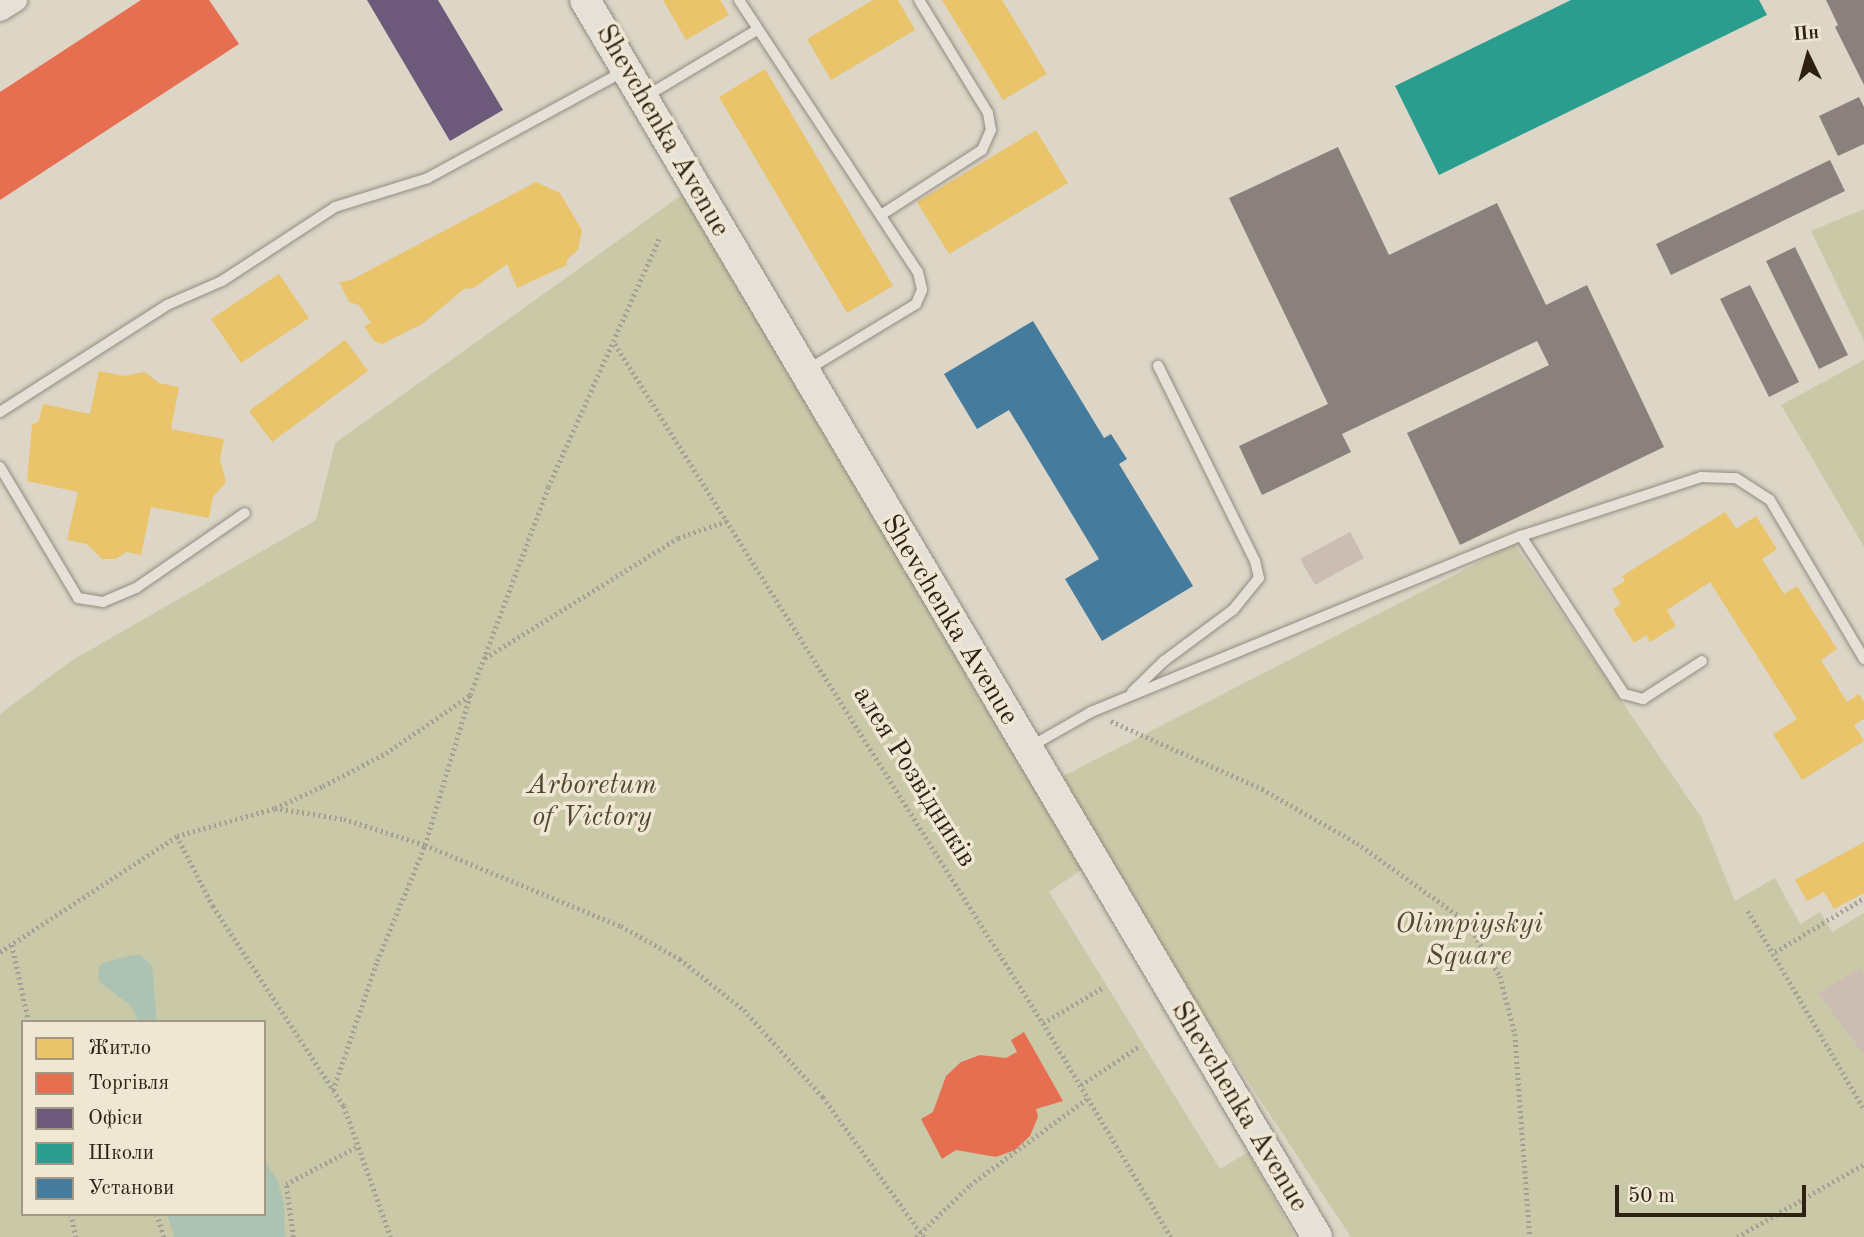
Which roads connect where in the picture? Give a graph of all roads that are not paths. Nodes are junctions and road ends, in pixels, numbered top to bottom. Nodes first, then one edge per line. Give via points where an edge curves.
1 (16, 0) edge
2 (585, 0) edge
3 (739, 0) edge
4 (919, 0) edge
5 (0, 10) edge
6 (757, 30) junction
7 (626, 70) junction
8 (643, 99) junction
9 (881, 215) junction
10 (1158, 366) dead end
11 (803, 373) junction
12 (0, 412) edge
13 (0, 467) edge
14 (245, 513) dead end
15 (1521, 536) junction
16 (1864, 659) edge
17 (1702, 661) dead end
18 (1127, 697) junction
19 (1026, 750) junction
20 (1317, 1237) edge

1 - 5 street
2 - 7 main road, Shevchenka Avenue
3 - 6 lane
4 - 9 lane via 988,113 991,130 982,150
6 - 8 lane
6 - 9 lane
7 - 8 main road, Shevchenka Avenue
7 - 12 lane via 428,178 335,207 222,281 167,305
8 - 11 main road, Shevchenka Avenue
9 - 11 lane via 918,272 922,290 916,304
10 - 18 lane via 1255,561 1259,578 1233,610 1164,662
11 - 19 main road, Shevchenka Avenue
13 - 14 lane via 78,598 103,602 136,588
15 - 16 lane via 1701,477 1736,478 1770,500
15 - 17 lane via 1624,694 1643,699
15 - 18 lane
18 - 19 lane
19 - 20 main road, Shevchenka Avenue

